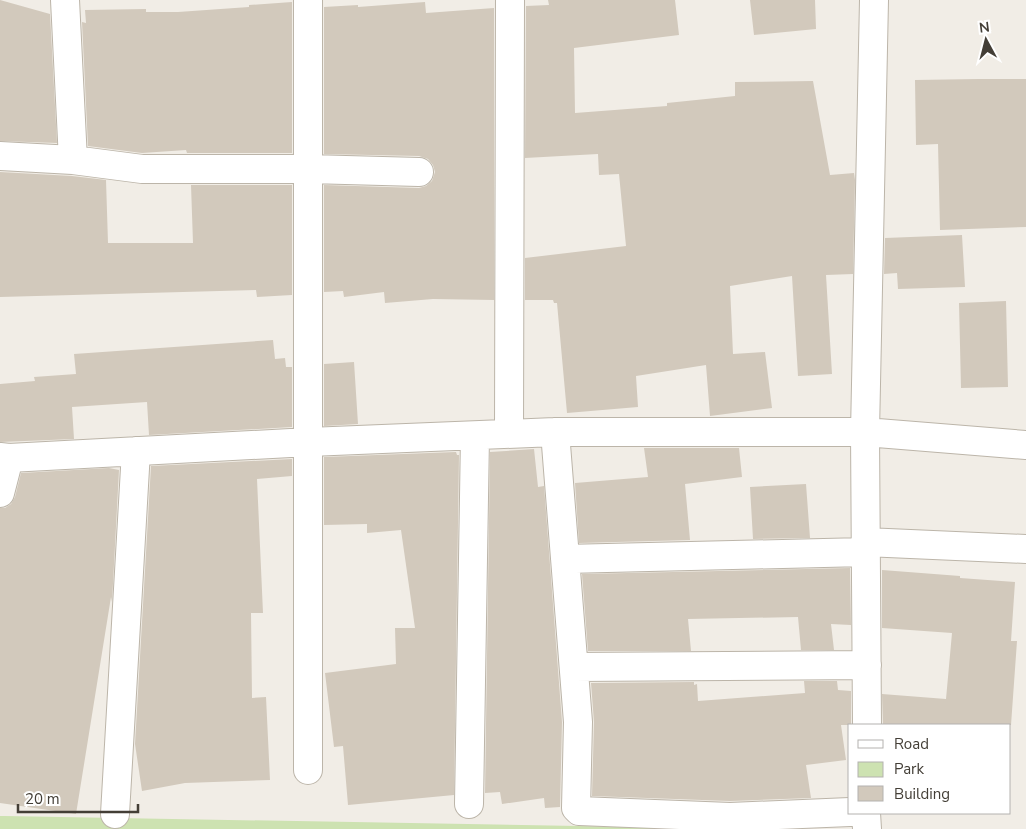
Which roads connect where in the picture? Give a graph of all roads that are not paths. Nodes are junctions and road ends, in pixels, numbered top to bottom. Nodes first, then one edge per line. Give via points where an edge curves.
1 (65, 0) edge
2 (308, 0) edge
3 (510, 0) edge
4 (874, 0) edge
5 (0, 156) edge
6 (73, 160) junction
7 (309, 169) junction
8 (419, 172) dead end
9 (555, 432) junction
10 (864, 432) junction
11 (509, 434) junction
12 (475, 436) junction
13 (309, 442) junction
14 (1026, 445) edge
15 (136, 451) junction
16 (4, 457) edge
17 (0, 493) edge
18 (865, 547) junction
19 (1026, 549) edge
20 (565, 559) junction
21 (867, 665) junction
22 (574, 667) junction
23 (867, 724) edge
24 (308, 770) dead end
25 (469, 804) dead end
26 (848, 812) edge
27 (116, 814) dead end
28 (866, 814) edge
29 (867, 829) edge

1 - 6 street
2 - 7 street
3 - 11 street
4 - 10 street
5 - 6 street
6 - 7 street via 142,169
7 - 8 street
7 - 13 street
9 - 10 street
9 - 11 street
9 - 20 street
10 - 14 street
10 - 18 street
11 - 12 street
12 - 13 street
12 - 25 street
13 - 15 street
13 - 24 street
15 - 16 street
15 - 27 street
16 - 17 street
18 - 19 street
18 - 20 street
18 - 21 street
20 - 22 street
21 - 22 street
21 - 23 street
22 - 26 street via 578,722 575,802 579,811 730,817
28 - 29 street

